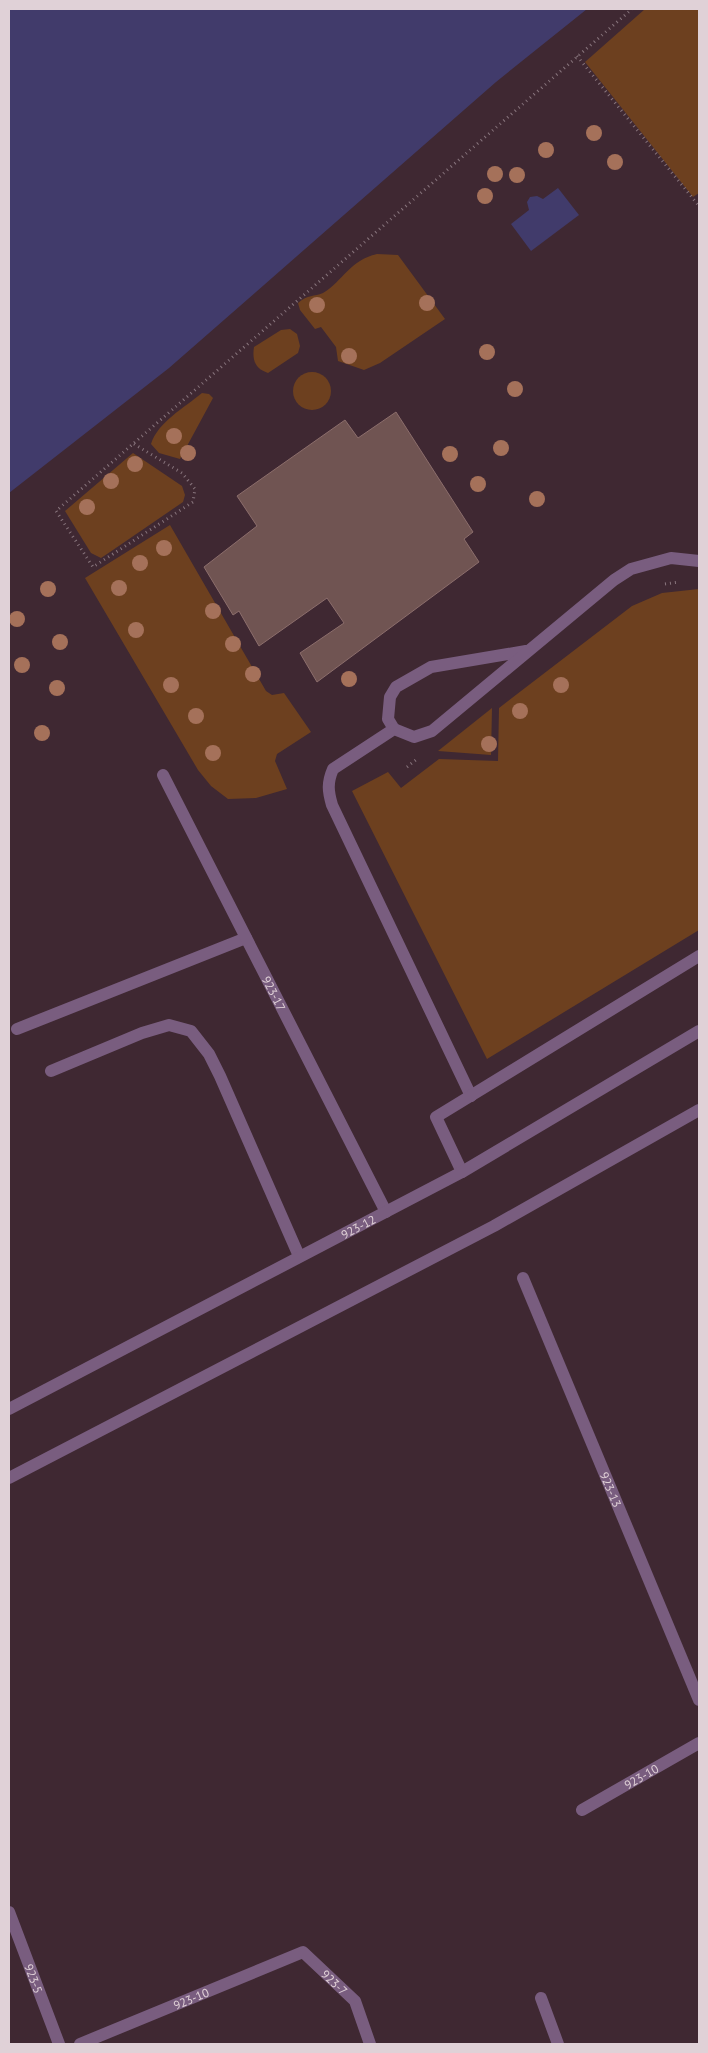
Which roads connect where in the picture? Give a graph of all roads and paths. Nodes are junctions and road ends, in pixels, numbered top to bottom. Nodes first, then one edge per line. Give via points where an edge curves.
1 (632, 9) edge
2 (578, 56) junction
3 (699, 206) edge
4 (134, 444) junction
5 (699, 561) edge
6 (527, 651) junction
7 (394, 729) junction
8 (163, 775) dead end
9 (246, 938) junction
10 (699, 956) edge
11 (17, 1029) dead end
12 (699, 1031) edge
13 (50, 1072) dead end
14 (471, 1096) junction
15 (699, 1110) edge
16 (462, 1172) junction
17 (386, 1212) junction
18 (300, 1256) junction
19 (523, 1278) dead end
20 (9, 1409) edge
21 (9, 1478) edge
22 (699, 1700) edge
23 (699, 1743) edge
24 (582, 1810) dead end
25 (9, 1912) edge
26 (303, 1952) joint
27 (541, 1998) dead end
28 (60, 2044) edge
29 (80, 2044) edge
30 (370, 2044) edge
31 (558, 2044) edge

1 - 2 path
2 - 3 path
2 - 4 path
4 - 4 path via 56,511 93,567 193,502 195,489 182,473
5 - 6 street via 671,558 631,569
6 - 7 street via 432,730 414,737
6 - 7 street via 431,667 396,687 390,697 388,720
7 - 14 street via 334,769 327,789
8 - 9 street, 923-17
9 - 11 street
9 - 17 street, 923-17
10 - 14 street
12 - 16 street, 923-12
13 - 18 street via 142,1033 170,1025 192,1031 220,1076
14 - 16 street via 436,1117
15 - 21 street via 494,1226
16 - 17 street, 923-12
17 - 18 street, 923-12
18 - 20 street, 923-12
19 - 22 street, 923-13
23 - 24 street, 923-10
25 - 28 street, 923-5
26 - 29 street, 923-10
26 - 30 street, 923-7 via 355,2001
27 - 31 street

